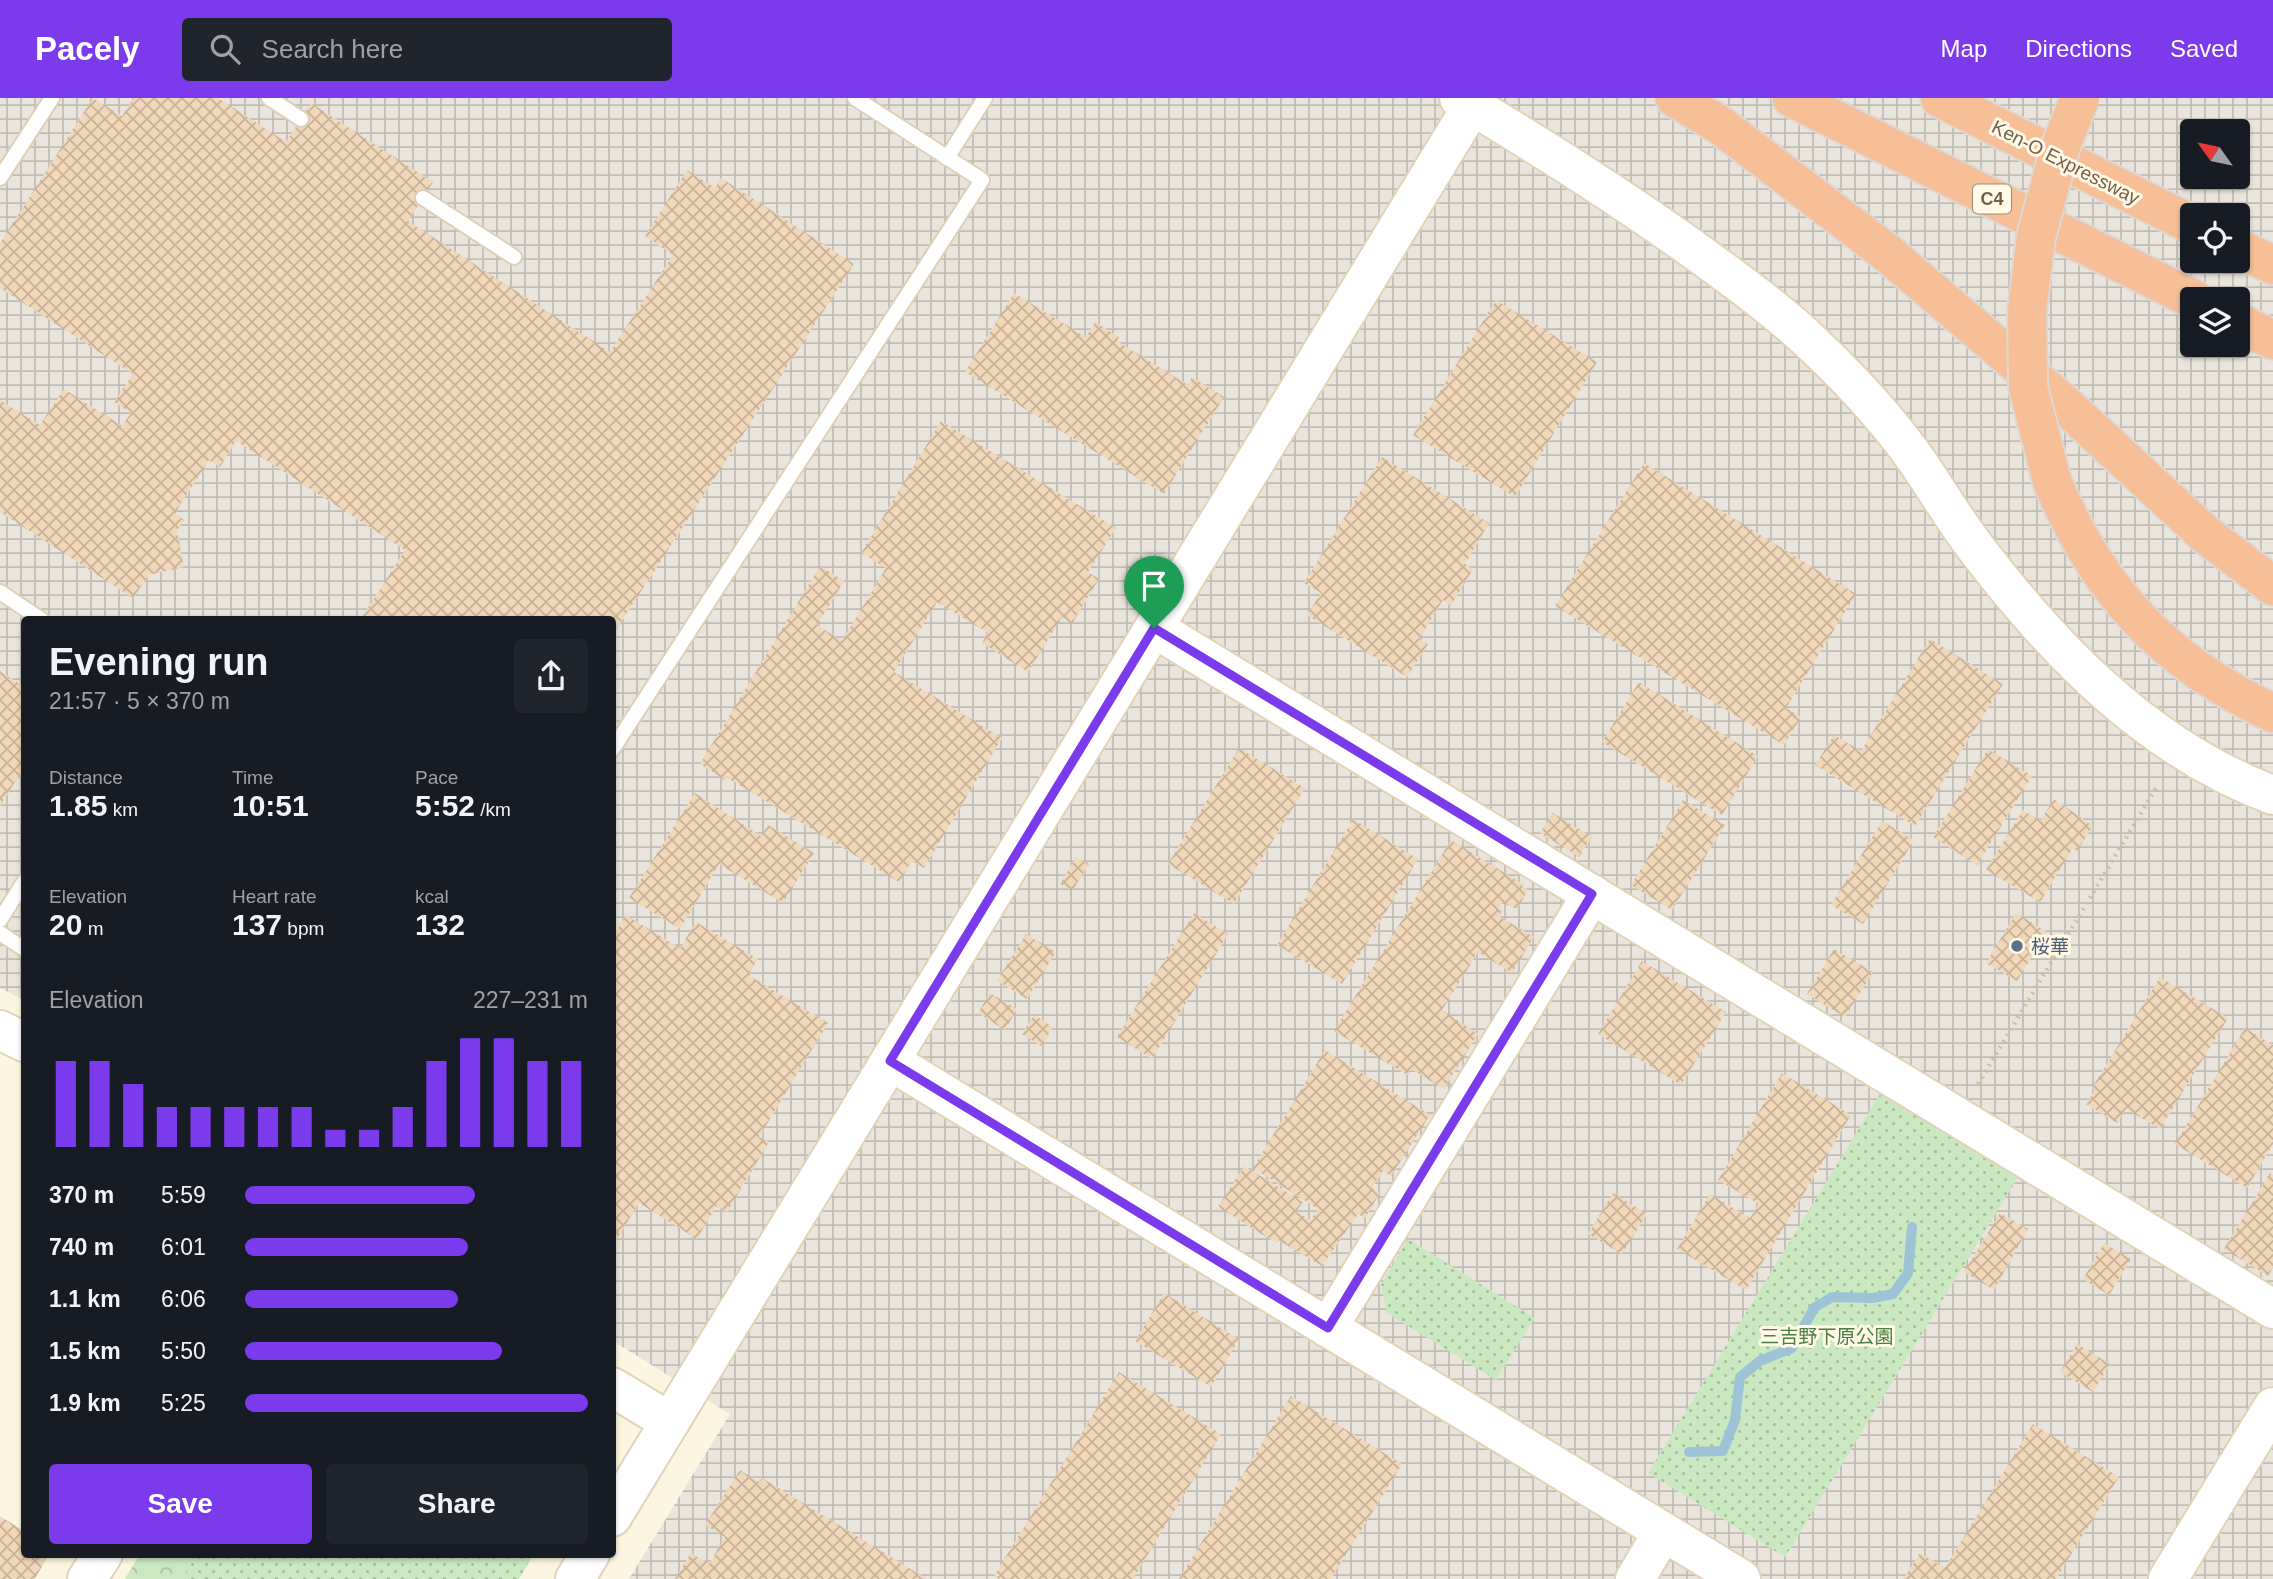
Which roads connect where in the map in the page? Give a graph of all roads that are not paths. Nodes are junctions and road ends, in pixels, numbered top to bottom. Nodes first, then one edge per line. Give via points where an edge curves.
1 (52, 98) edge
2 (269, 98) edge
3 (855, 98) edge
4 (985, 98) edge
5 (1675, 98) edge
6 (1792, 98) edge
7 (1940, 98) edge
8 (2080, 98) edge
9 (1465, 102) edge
10 (301, 119) dead end
11 (947, 158) junction
12 (0, 178) edge
13 (423, 198) dead end
14 (2180, 218) edge
15 (2250, 254) edge
16 (514, 257) dead end
17 (2273, 265) edge
18 (2180, 292) edge
19 (2250, 328) edge
20 (2273, 340) edge
21 (2273, 586) edge
22 (0, 592) edge
23 (36, 616) edge
24 (1154, 628) junction
25 (2273, 713) edge
26 (616, 744) edge
27 (2273, 794) edge
28 (21, 887) edge
29 (1592, 894) junction
30 (0, 920) edge
31 (0, 933) edge
32 (21, 947) edge
33 (0, 1030) edge
34 (21, 1040) edge
35 (890, 1061) junction
36 (2273, 1309) edge
37 (1328, 1328) junction
38 (616, 1389) edge
39 (2273, 1407) edge
40 (670, 1422) junction
41 (616, 1510) edge
42 (1664, 1532) junction
43 (100, 1558) edge
44 (588, 1558) edge
45 (87, 1579) edge
46 (575, 1579) edge
47 (1635, 1579) edge
48 (1741, 1579) edge
49 (2168, 1579) edge

1 - 12 lane
2 - 10 lane
3 - 11 lane
4 - 11 lane
5 - 21 highway via 1717,123 1886,252 2064,404 2205,534
6 - 18 highway, C4
7 - 14 highway, Ken-O Expressway
8 - 25 highway, bridge via 2060,148 2036,237 2027,312 2028,387 2052,481 2082,545 2131,612 2174,653 2228,692
9 - 24 street
9 - 27 street via 1638,210 1815,345 1916,459 1979,554 2034,622 2099,686 2158,735 2236,781
11 - 26 lane via 982,180
13 - 16 lane
15 - 17 highway
19 - 20 highway
22 - 23 lane
24 - 29 street
24 - 35 street
28 - 30 lane
29 - 36 street
29 - 37 street
31 - 32 lane
33 - 34 street
35 - 37 street
35 - 40 street
37 - 42 street
38 - 40 street
39 - 49 street
40 - 41 street
42 - 47 street
42 - 48 street
43 - 45 street
44 - 46 street

